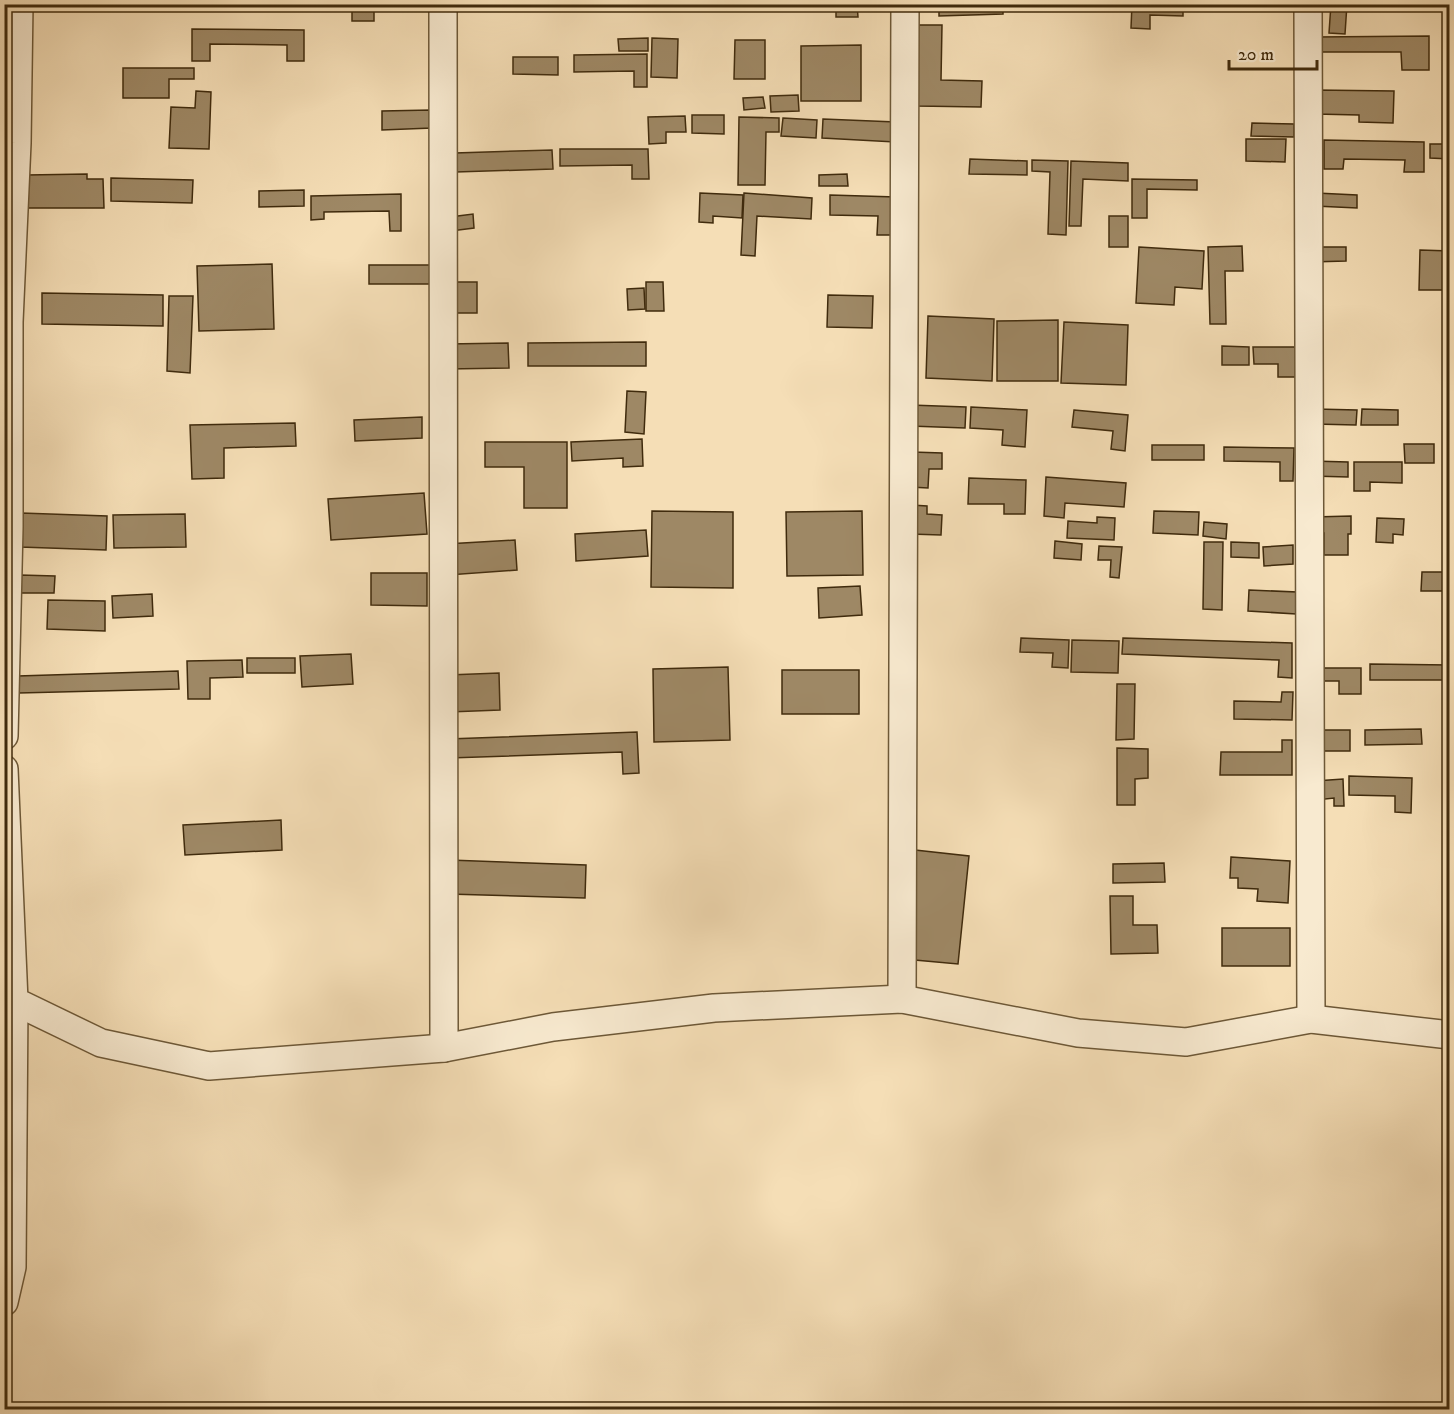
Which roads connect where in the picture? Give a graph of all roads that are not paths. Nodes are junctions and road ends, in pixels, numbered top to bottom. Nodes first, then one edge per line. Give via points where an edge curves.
1 (19, 4) edge
2 (443, 4) edge
3 (905, 4) edge
4 (1308, 4) edge
5 (4, 736) edge
6 (4, 770) edge
7 (9, 999) edge
8 (902, 999) junction
9 (1311, 1019) junction
10 (1449, 1035) edge
11 (444, 1048) junction
12 (4, 1302) edge

1 - 5 street via 9,322
2 - 11 street
3 - 8 street
4 - 9 street
6 - 7 street
7 - 11 street via 101,1043 209,1066
7 - 12 street via 12,1267
8 - 9 street via 1078,1033 1186,1042
8 - 11 street via 714,1008 553,1027
9 - 10 street

